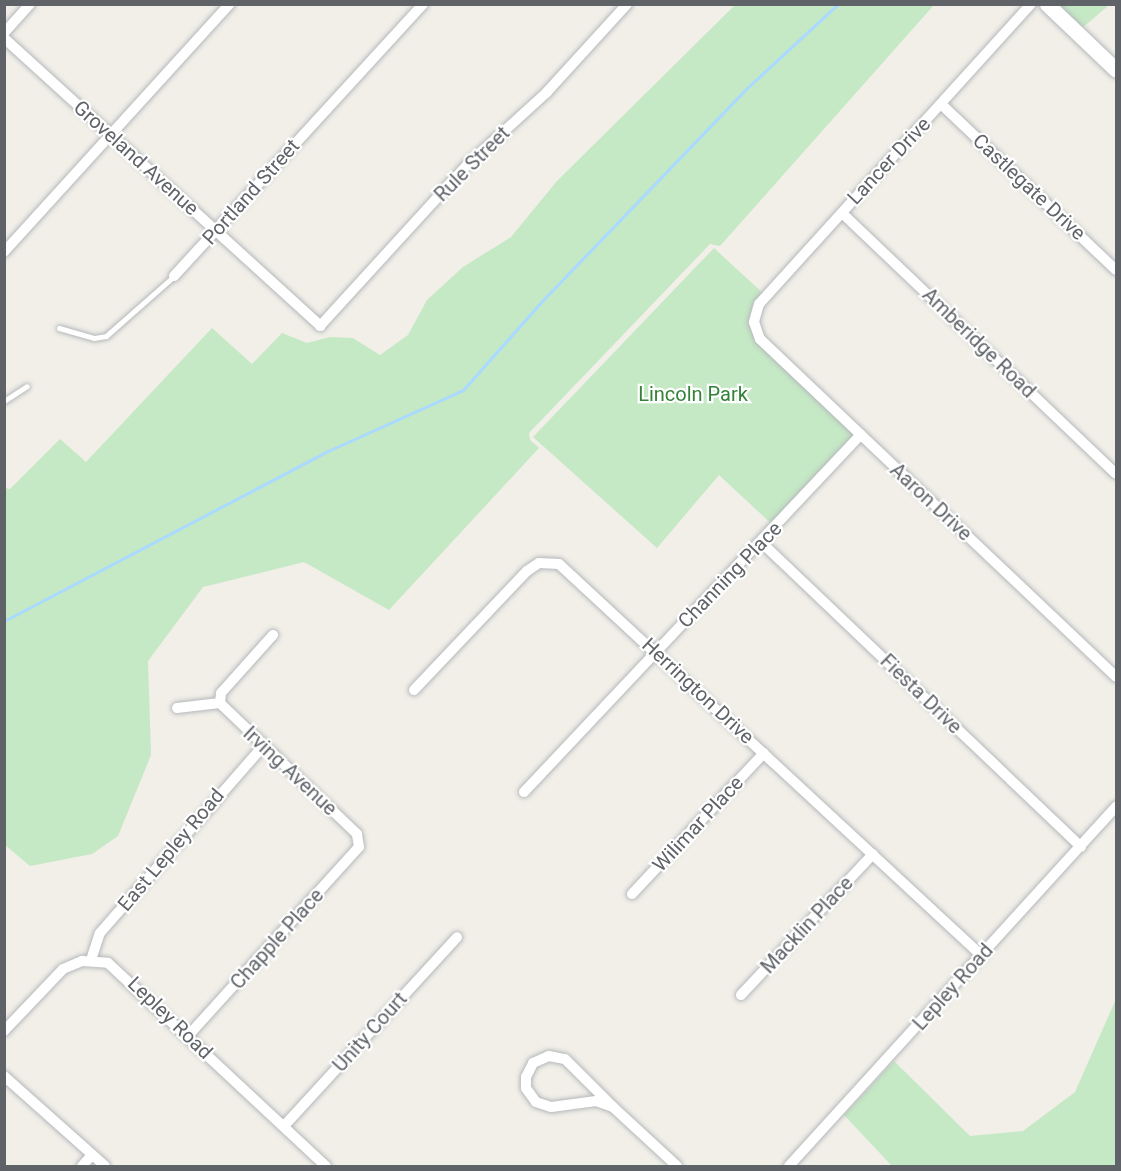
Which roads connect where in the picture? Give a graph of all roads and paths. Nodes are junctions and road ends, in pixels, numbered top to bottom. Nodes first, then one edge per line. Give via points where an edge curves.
1 (30, 4) edge
2 (230, 4) edge
3 (423, 4) edge
4 (627, 4) edge
5 (1031, 4) edge
6 (1047, 4) edge
7 (4, 33) edge
8 (4, 38) edge
9 (1116, 70) edge
10 (941, 104) junction
11 (111, 135) junction
12 (842, 213) junction
13 (215, 231) junction
14 (4, 252) edge
15 (1116, 270) edge
16 (174, 276) joint
17 (754, 322) joint
18 (320, 326) joint
19 (58, 328) dead end
20 (27, 386) dead end
21 (4, 401) edge
22 (861, 435) junction
23 (1116, 474) edge
24 (761, 542) junction
25 (273, 635) dead end
26 (656, 652) junction
27 (1116, 677) edge
28 (414, 690) dead end
29 (220, 702) junction
30 (177, 708) dead end
31 (263, 746) junction
32 (764, 753) junction
33 (524, 792) dead end
34 (1116, 807) edge
35 (359, 840) joint
36 (1081, 847) junction
37 (873, 854) junction
38 (632, 894) dead end
39 (457, 938) dead end
40 (981, 955) junction
41 (91, 960) junction
42 (741, 996) dead end
43 (4, 1031) edge
44 (188, 1036) junction
45 (4, 1076) edge
46 (613, 1107) junction
47 (284, 1126) junction
48 (92, 1155) junction
49 (82, 1167) edge
50 (105, 1167) edge
51 (326, 1167) edge
52 (677, 1167) edge
53 (789, 1167) edge

1 - 7 street
2 - 11 street
3 - 13 street, Portland Street
4 - 18 street, Rule Street via 547,92 468,164
5 - 10 street, Lancer Drive
6 - 9 street
8 - 11 street, Groveland Avenue
10 - 12 street, Lancer Drive
10 - 15 street, Castlegate Drive
11 - 13 street, Groveland Avenue
11 - 14 street
12 - 17 street, Lancer Drive via 759,304
12 - 23 street, Amberidge Road
13 - 16 street, Portland Street
13 - 18 street, Groveland Avenue
16 - 19 lane, Portland Street via 106,336 94,338
17 - 22 street, Aaron Drive via 760,339
20 - 21 lane
22 - 24 street, Channing Place
22 - 27 street, Aaron Drive
24 - 26 street, Channing Place
24 - 36 street, Fiesta Drive
25 - 29 street via 221,693
26 - 28 street, Herrington Drive via 565,568 539,563
26 - 32 street, Herrington Drive
26 - 33 street, Channing Place
29 - 30 street
29 - 31 street, Irving Avenue
31 - 35 street, Irving Avenue
31 - 41 street, East Lepley Road via 100,933
32 - 37 street, Herrington Drive
32 - 38 street, Wilimar Place
34 - 36 street, Lepley Road
35 - 44 street, Chapple Place via 356,853
36 - 40 street, Lepley Road
37 - 40 street, Herrington Drive
37 - 42 street, Macklin Place
39 - 47 street, Unity Court
40 - 53 street, Lepley Road
41 - 43 street via 63,969
41 - 44 street, Lepley Road via 119,970
44 - 47 street, Lepley Road
45 - 48 street
46 - 46 street via 564,1059 540,1058 528,1071 526,1088 543,1106 596,1101
46 - 52 street
47 - 51 street, Lepley Road
48 - 49 street
48 - 50 street

